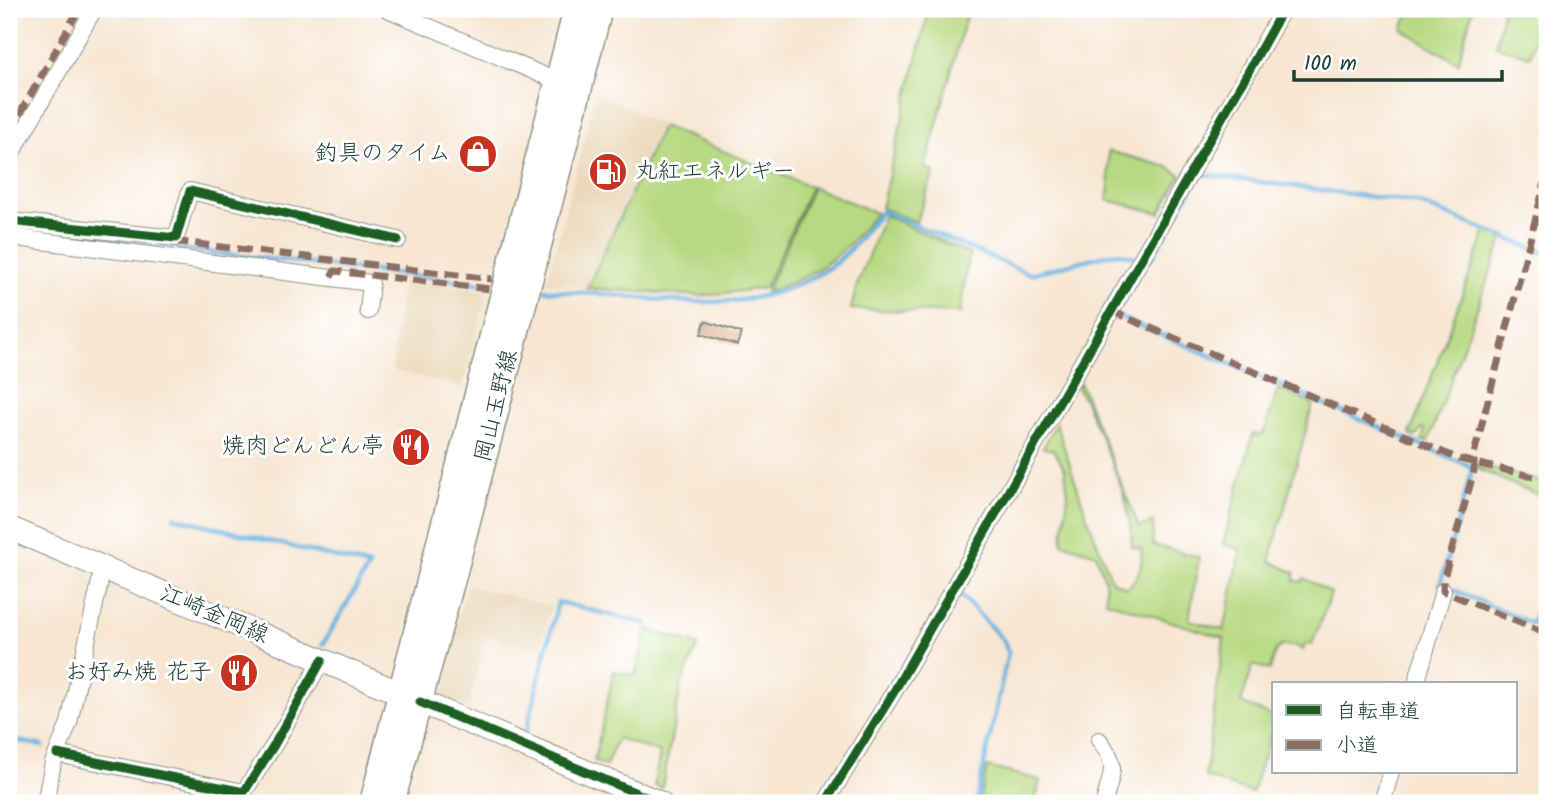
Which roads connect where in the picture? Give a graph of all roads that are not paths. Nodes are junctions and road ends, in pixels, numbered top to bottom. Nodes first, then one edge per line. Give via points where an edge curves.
1 (94, 9) edge
2 (387, 9) edge
3 (576, 9) edge
4 (600, 9) edge
5 (1283, 9) edge
6 (568, 86) junction
7 (9, 158) edge
8 (9, 221) edge
9 (9, 237) edge
10 (398, 240) dead end
11 (368, 311) dead end
12 (9, 528) edge
13 (103, 568) junction
14 (1443, 591) dead end
15 (322, 660) junction
16 (1417, 682) edge
17 (410, 698) junction
18 (1099, 740) dead end
19 (57, 754) junction
20 (1390, 774) edge
21 (45, 803) edge
22 (372, 803) edge
23 (392, 803) edge
24 (660, 803) edge
25 (825, 803) edge
26 (1104, 803) edge
27 (1382, 803) edge

1 - 7 street
2 - 6 street
3 - 6 main road, 岡山玉野線
4 - 6 main road, 岡山玉野線
5 - 25 street via 892,695
6 - 17 main road, 岡山玉野線
8 - 10 street via 176,238 190,191
9 - 11 street via 371,283
12 - 13 main road, 江崎金岡線
13 - 15 main road, 江崎金岡線
13 - 19 street via 69,723
14 - 16 street
15 - 17 main road, 江崎金岡線
15 - 19 street via 244,792
17 - 22 main road, 岡山玉野線
17 - 23 main road, 岡山玉野線
17 - 24 main road, 江崎金岡線
18 - 26 street via 1112,756 1113,766
19 - 21 street
20 - 27 street

